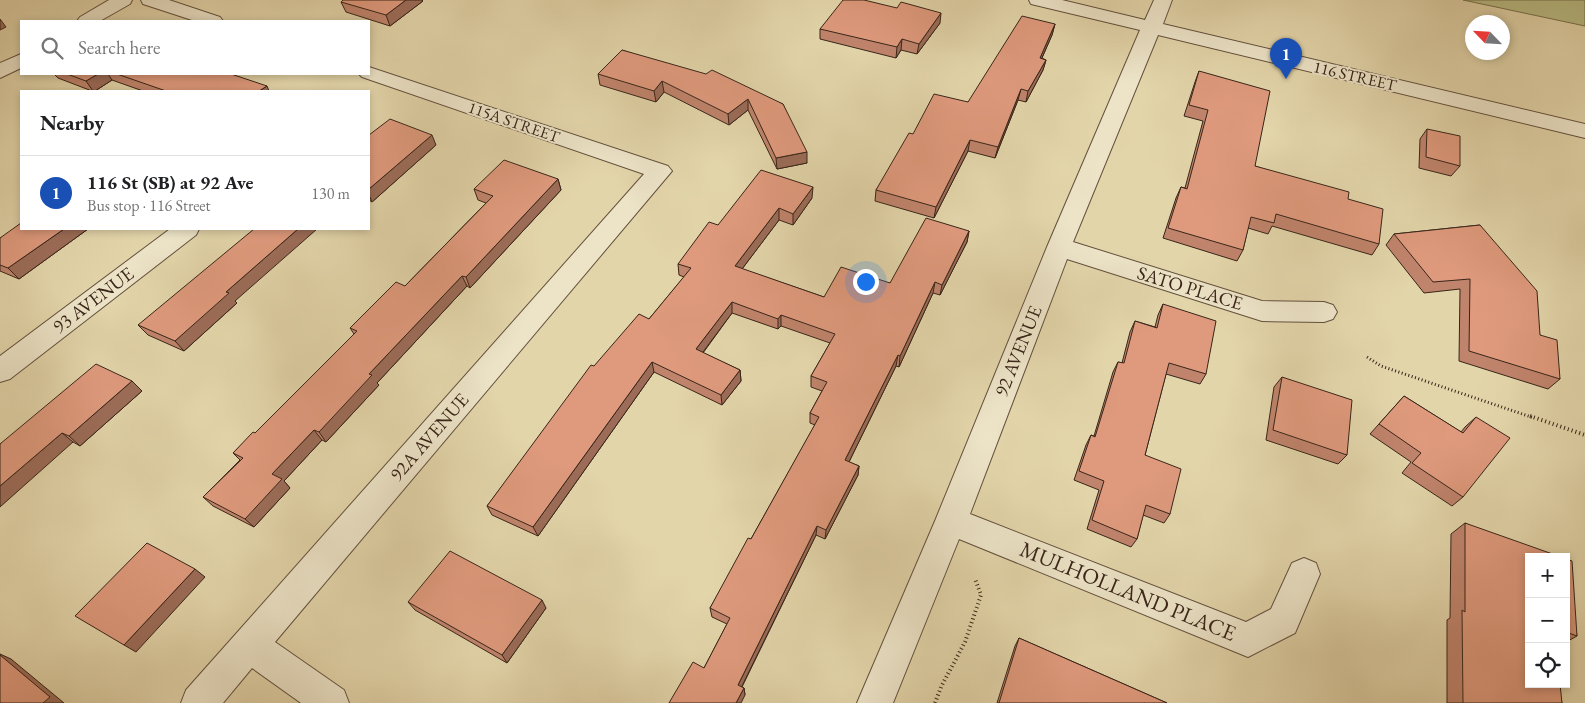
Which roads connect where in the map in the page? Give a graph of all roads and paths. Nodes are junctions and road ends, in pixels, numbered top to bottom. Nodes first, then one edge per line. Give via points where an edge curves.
1 (123, 0) edge
2 (150, 0) edge
3 (1038, 0) edge
4 (1163, 0) edge
5 (89, 20) edge
6 (210, 20) edge
7 (1151, 27) junction
8 (20, 61) edge
9 (0, 72) edge
10 (373, 81) edge
11 (1585, 131) edge
12 (660, 171) joint
13 (185, 230) edge
14 (1059, 247) junction
15 (1324, 312) dead end
16 (1367, 357) dead end
17 (0, 371) edge
18 (1585, 435) edge
19 (951, 521) junction
20 (1304, 574) dead end
21 (975, 579) dead end
22 (250, 644) junction
23 (199, 703) edge
24 (331, 703) edge
25 (875, 703) edge
26 (935, 703) edge

1 - 5 street
2 - 6 street
3 - 7 street, 116 STREET
4 - 7 street, 92 AVENUE
7 - 11 street, 116 STREET
7 - 14 street, 92 AVENUE
8 - 9 street
10 - 12 street, 115A STREET
12 - 22 street, 92A AVENUE
13 - 17 street, 93 AVENUE
14 - 15 street, SATO PLACE via 1262,311
14 - 19 street, 92 AVENUE
16 - 18 path via 1381,366
19 - 20 street, MULHOLLAND PLACE via 1248,640 1283,621
19 - 25 street, 92 AVENUE
21 - 26 path via 981,595 964,642
22 - 23 street, 92A AVENUE
22 - 24 street

